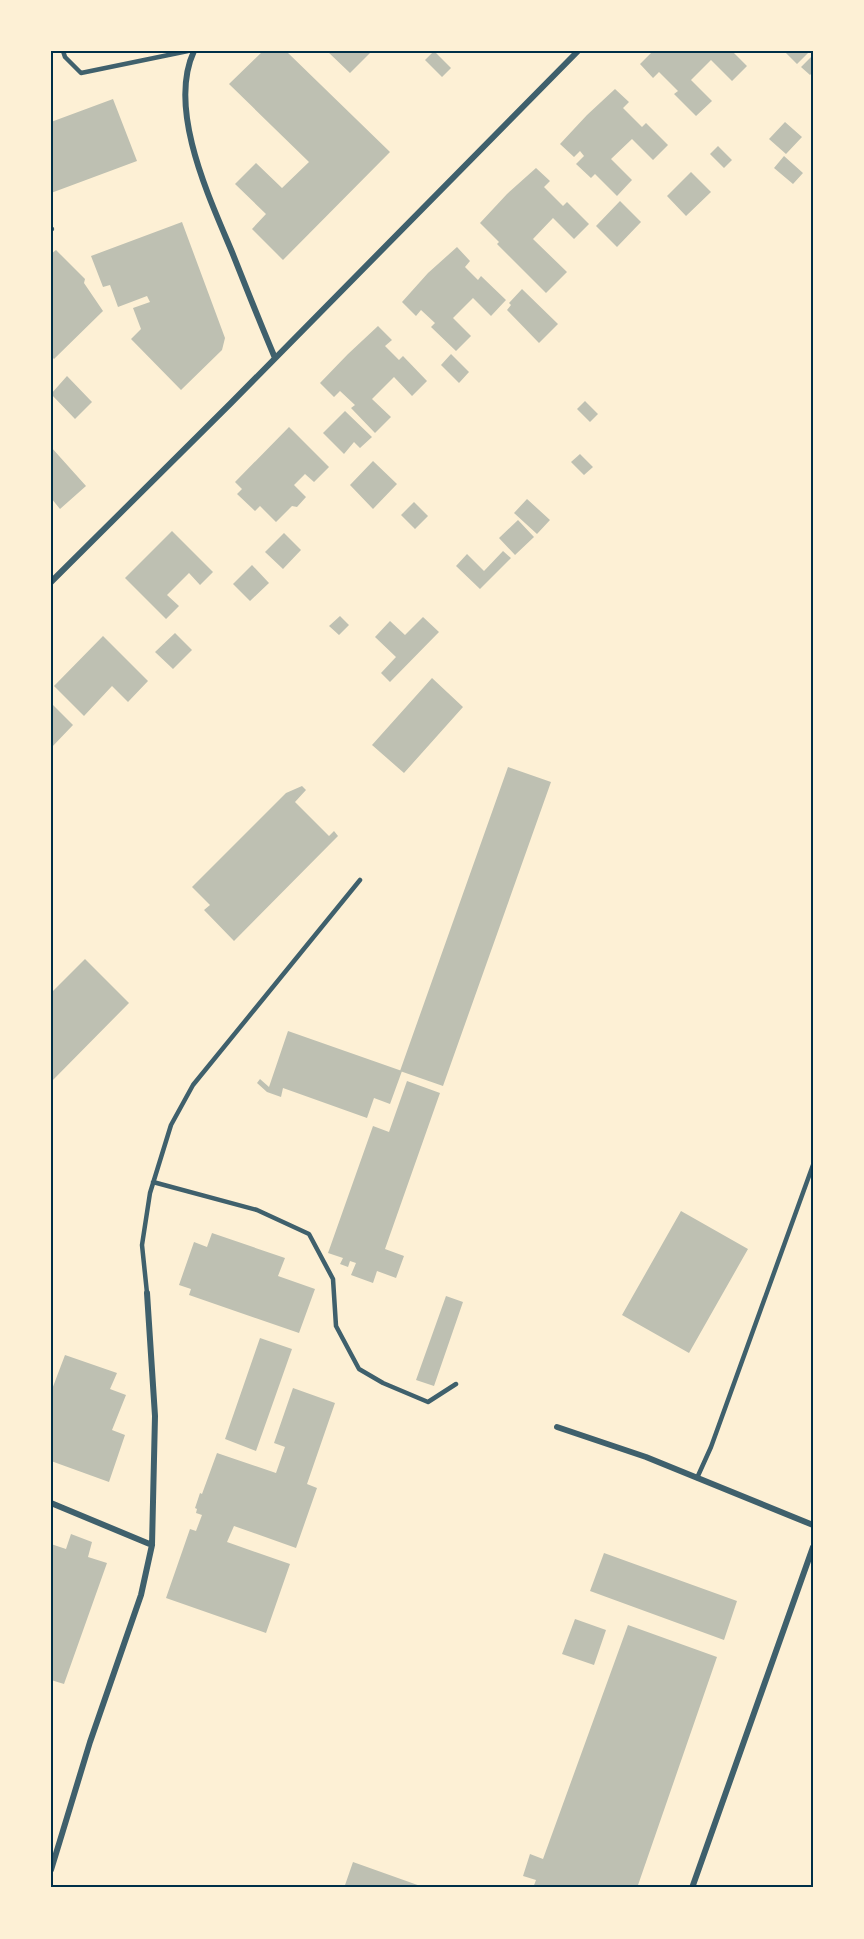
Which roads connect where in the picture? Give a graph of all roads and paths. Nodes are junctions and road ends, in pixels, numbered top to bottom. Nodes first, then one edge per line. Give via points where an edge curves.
1 (63, 51) edge
2 (188, 51) edge
3 (194, 51) edge
4 (578, 51) edge
5 (274, 358) junction
6 (51, 582) edge
7 (360, 880) dead end
8 (813, 1165) edge
9 (153, 1182) junction
10 (147, 1293) joint
11 (456, 1384) dead end
12 (557, 1427) dead end
13 (698, 1478) junction
14 (51, 1503) edge
15 (813, 1525) edge
16 (152, 1545) junction
17 (813, 1547) edge
18 (51, 1870) edge
19 (692, 1888) edge

1 - 2 lane via 81,73
3 - 5 street via 185,96 199,172
4 - 5 street
5 - 6 street
7 - 9 lane via 192,1085 171,1125
8 - 13 lane
9 - 10 lane via 142,1245
9 - 11 lane via 257,1209 309,1234 333,1279 336,1326 359,1369 428,1402
10 - 16 street via 155,1416
12 - 13 street
13 - 15 street
14 - 16 street
16 - 18 street via 141,1595
17 - 19 street

